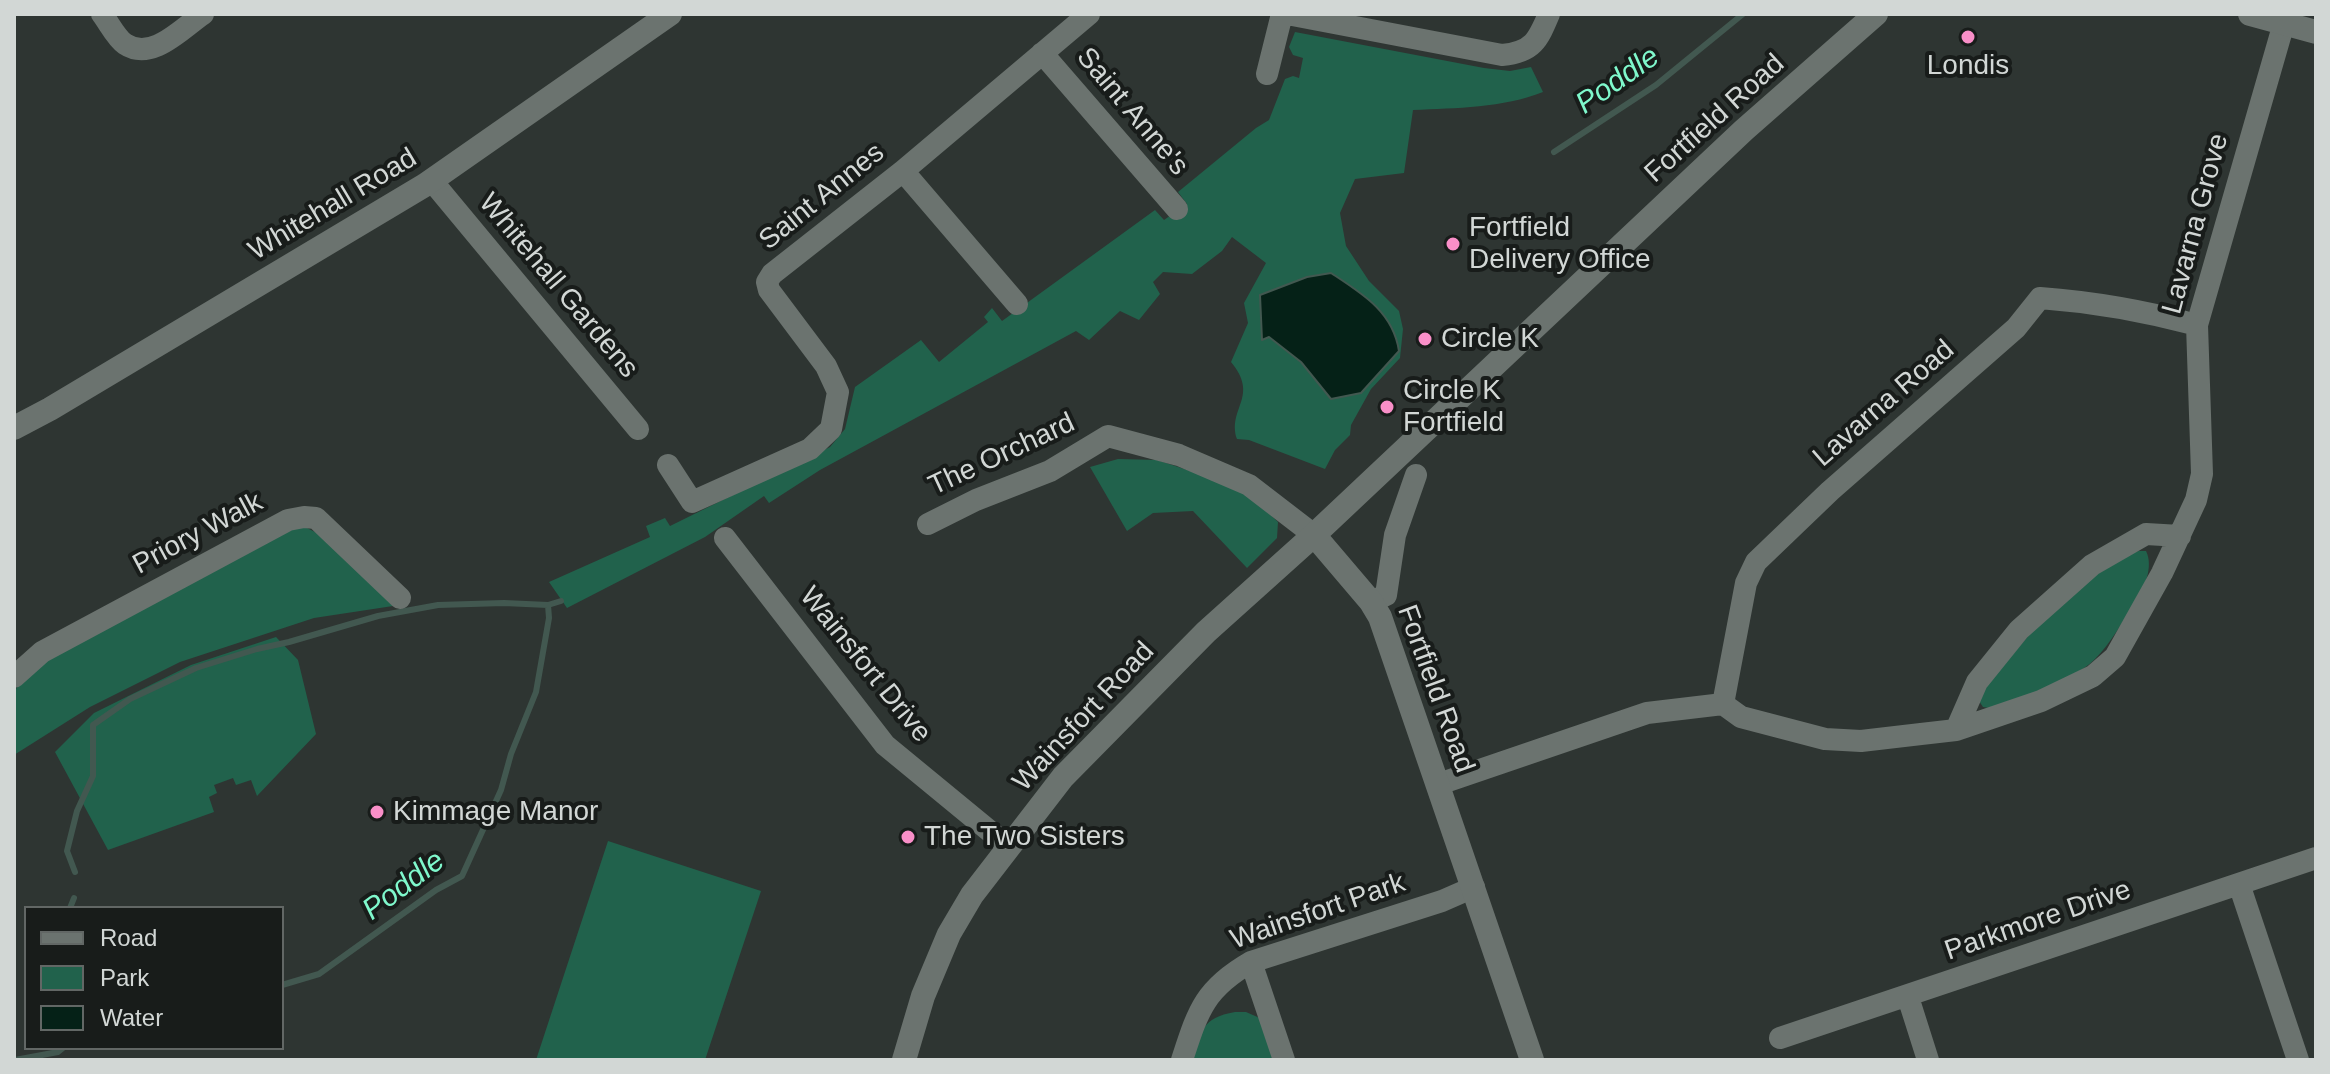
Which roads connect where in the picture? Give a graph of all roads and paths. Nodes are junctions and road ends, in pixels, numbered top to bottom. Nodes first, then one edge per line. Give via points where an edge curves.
1 (102, 14) edge
2 (203, 14) edge
3 (670, 14) edge
4 (1089, 14) edge
5 (1284, 14) edge
6 (1549, 14) edge
7 (1876, 14) edge
8 (2250, 14) edge
9 (2284, 23) junction
10 (2316, 32) edge
11 (1042, 53) junction
12 (1267, 74) dead end
13 (903, 171) junction
14 (432, 181) junction
15 (1177, 209) dead end
16 (1017, 304) dead end
17 (2197, 325) junction
18 (14, 428) edge
19 (638, 429) dead end
20 (668, 465) dead end
21 (1416, 475) dead end
22 (928, 524) dead end
23 (1314, 535) junction
24 (2180, 536) junction
25 (725, 538) dead end
26 (400, 598) dead end
27 (1371, 602) junction
28 (14, 677) edge
29 (1723, 704) junction
30 (1956, 730) junction
31 (1439, 784) junction
32 (1009, 847) junction
33 (2316, 858) edge
34 (2239, 884) junction
35 (1474, 887) junction
36 (1251, 962) junction
37 (1908, 997) junction
38 (1780, 1038) dead end
39 (904, 1060) edge
40 (1182, 1060) edge
41 (1284, 1060) edge
42 (1532, 1060) edge
43 (1928, 1060) edge
44 (2298, 1060) edge

1 - 2 street via 125,43 140,49 155,48
3 - 14 main road, Whitehall Road
4 - 11 street, Saint Annes
5 - 6 street via 1502,55 1525,50 1538,39
5 - 12 street
7 - 23 main road, Fortfield Road via 1744,130
8 - 9 main road
9 - 10 main road
9 - 17 street, Lavarna Grove
11 - 13 street, Saint Annes
11 - 15 street, Saint Anne's
13 - 16 street
13 - 20 street, Saint Annes via 767,282 826,366 838,392 831,429 810,449 692,502
14 - 18 main road, Whitehall Road
14 - 19 street, Whitehall Gardens
17 - 24 street, Lavarna Grove via 2202,474
17 - 29 street, Lavarna Road via 2116,306 2040,298 2016,328 1756,562 1746,583
21 - 27 street via 1395,535 1386,595
22 - 23 street, The Orchard via 1050,471 1108,436 1179,455 1249,485
23 - 27 main road, Fortfield Road
23 - 32 main road, Wainsfort Road via 1134,704 1063,777
24 - 30 street via 2146,534 2092,565 2019,630 1977,682
24 - 30 street, Lavarna Grove via 2115,657 2093,676 2041,701
25 - 32 street, Wainsfort Drive via 885,745
26 - 28 street, Priory Walk via 316,518 288,520 42,652
27 - 31 main road, Fortfield Road
29 - 30 street, Lavarna Grove via 1741,717 1825,739 1861,741
29 - 31 street via 1647,713
31 - 35 main road, Fortfield Road
32 - 39 main road, Wainsfort Road via 949,934
33 - 34 street, Parkmore Drive
34 - 37 street, Parkmore Drive
34 - 44 street
35 - 36 street, Wainsfort Park
35 - 42 main road, Fortfield Road
36 - 40 street, Wainsfort Park via 1224,977 1198,1013
36 - 41 street
37 - 38 street, Parkmore Drive
37 - 43 street

